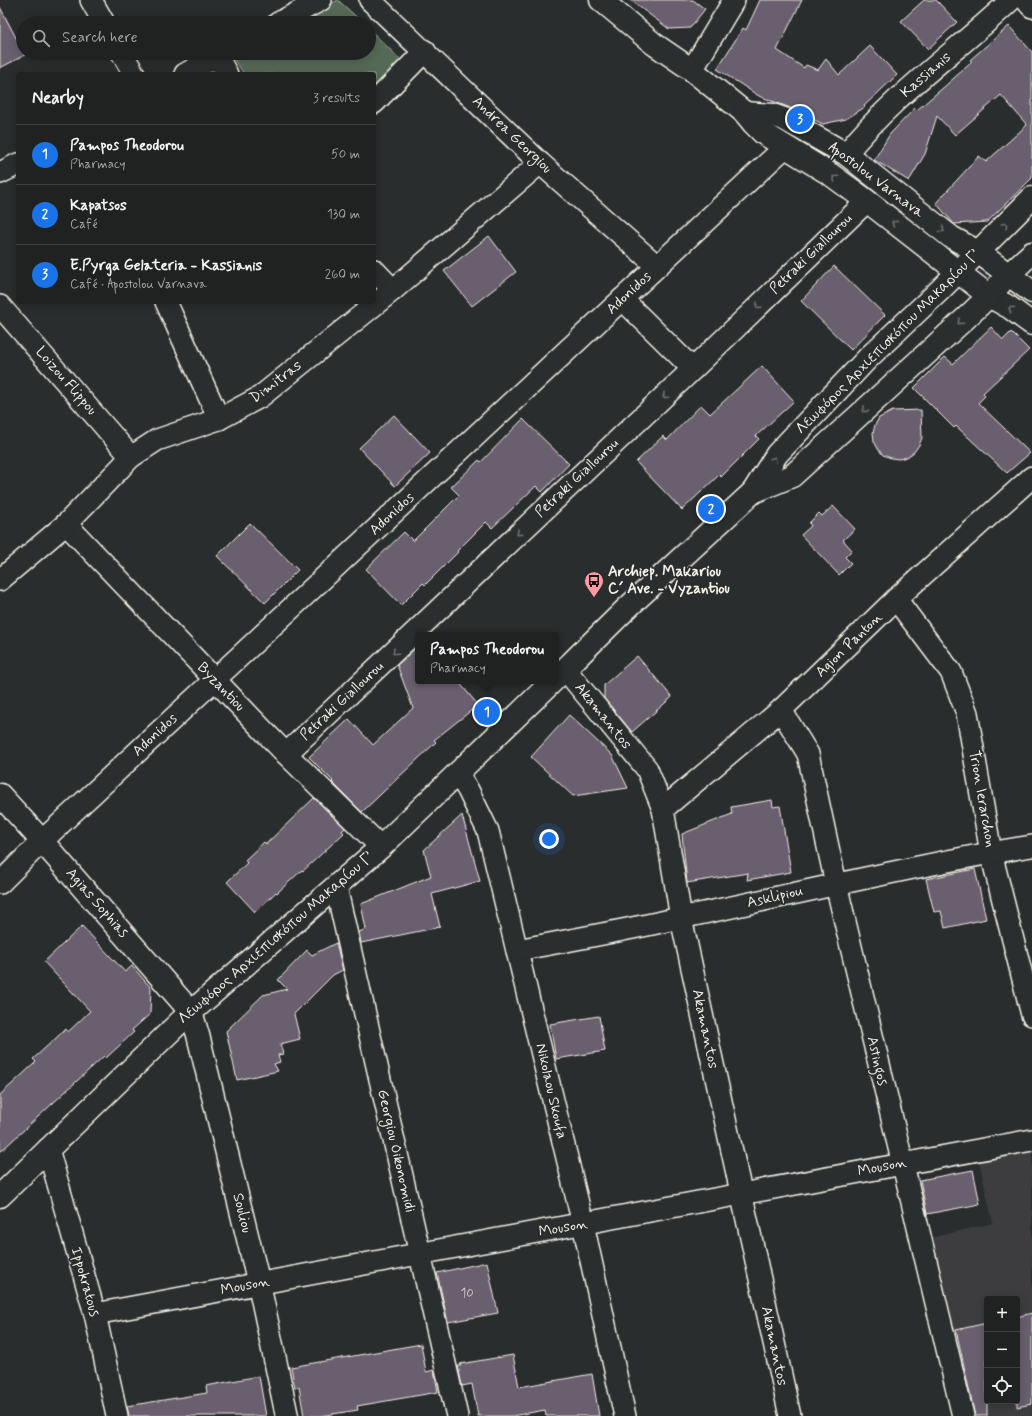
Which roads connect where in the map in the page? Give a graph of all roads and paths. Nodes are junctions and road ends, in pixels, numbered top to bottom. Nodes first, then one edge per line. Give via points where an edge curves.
1 (90, 0) edge
2 (321, 0) edge
3 (370, 0) edge
4 (601, 0) edge
5 (734, 0) edge
6 (1011, 0) edge
7 (1026, 0) edge
8 (1032, 7) edge
9 (100, 16) edge
10 (291, 16) edge
11 (425, 51) junction
12 (126, 60) edge
13 (210, 60) edge
14 (222, 60) edge
15 (692, 70) junction
16 (133, 72) edge
17 (188, 72) edge
18 (226, 72) edge
19 (376, 101) edge
20 (745, 112) junction
21 (785, 146) junction
22 (846, 154) junction
23 (540, 163) junction
24 (16, 165) edge
25 (0, 173) edge
26 (1032, 198) edge
27 (867, 200) junction
28 (978, 252) junction
29 (1032, 253) edge
30 (657, 266) junction
31 (376, 272) edge
32 (958, 272) junction
33 (1008, 275) junction
34 (393, 290) junction
35 (1032, 292) edge
36 (989, 296) junction
37 (622, 299) junction
38 (167, 304) edge
39 (376, 304) edge
40 (376, 304) edge
41 (0, 306) edge
42 (1032, 324) edge
43 (692, 370) junction
44 (219, 419) junction
45 (131, 457) junction
46 (1030, 482) edge
47 (753, 492) junction
48 (66, 524) junction
49 (3, 572) edge
50 (896, 599) junction
51 (559, 675) edge
52 (559, 677) edge
53 (214, 680) junction
54 (550, 684) edge
55 (781, 710) junction
56 (286, 754) junction
57 (458, 774) junction
58 (0, 795) edge
59 (663, 809) junction
60 (42, 841) junction
61 (1032, 846) edge
62 (381, 847) junction
63 (991, 853) junction
64 (0, 883) edge
65 (836, 884) junction
66 (336, 887) junction
67 (680, 918) junction
68 (517, 950) junction
69 (191, 1012) junction
70 (1032, 1015) edge
71 (1032, 1140) edge
72 (48, 1149) junction
73 (902, 1164) junction
74 (741, 1194) junction
75 (0, 1196) edge
76 (583, 1224) junction
77 (420, 1253) junction
78 (259, 1284) junction
79 (95, 1314) junction
80 (117, 1416) edge
81 (287, 1416) edge
82 (458, 1416) edge
83 (625, 1416) edge
84 (790, 1416) edge
85 (963, 1416) edge

1 - 9 street
2 - 10 street
3 - 11 street, Andrea Georgiou
4 - 15 main road, Apostolou Varnava via 654,44
5 - 15 street
6 - 22 street, Kassianis via 865,130
7 - 8 street
11 - 19 street
11 - 23 street, Andrea Georgiou
12 - 16 street
13 - 17 street
14 - 18 street
15 - 20 main road, Apostolou Varnava
20 - 21 main road, Apostolou Varnava via 763,133
20 - 22 main road, Apostolou Varnava via 784,119
27 -> 21 main road, Apostolou Varnava
21 - 30 street, Adonidos
22 -> 28 main road, Apostolou Varnava via 951,237
23 - 30 street, Andrea Georgiou
23 - 34 street, Dimitras
24 - 25 street
28 -> 26 main road, Λεωφόρος Αρχιεπισκόπου Μακαρίου Γ’
32 -> 27 main road, Apostolou Varnava
27 -> 43 street, Petraki Giallourou
28 - 32 main road, Λεωφόρος Αρχιεπισκόπου Μακαρίου Γ’
28 - 33 main road, Apostolou Varnava
29 - 33 main road, Λεωφόρος Αρχιεπισκόπου Μακαρίου Γ’
30 - 37 street, Adonidos
31 - 34 street
32 - 36 main road, Apostolou Varnava
47 -> 32 main road, Λεωφόρος Αρχιεπισκόπου Μακαρίου Γ’ via 777,454 868,358
33 - 35 main road, Apostolou Varnava
33 - 36 main road, Λεωφόρος Αρχιεπισκόπου Μακαρίου Γ’
34 - 40 street, Dimitras
42 -> 36 main road, Apostolou Varnava
36 -> 47 main road, Λεωφόρος Αρχιεπισκόπου Μακαρίου Γ’ via 792,476
37 - 43 street
37 - 53 street, Adonidos
38 - 44 street
39 - 44 street, Dimitras via 260,397
41 - 45 street, Loizou Flippou
43 -> 56 street, Petraki Giallourou
44 - 45 street, Dimitras via 157,440
45 - 48 street, Dimitras
46 - 50 street, Agion Panton
47 - 51 main road, Λεωφόρος Αρχιεπισκόπου Μακαρίου Γ’ via 625,610
48 - 49 street, Dimitras
48 - 53 street, Byzantiou
50 - 55 street, Agion Panton
50 - 63 street, Trion Ierarchon via 951,672 967,714
52 - 59 street, Akamantos via 647,770
53 - 56 street, Byzantiou
53 - 60 street, Adonidos
54 - 57 main road, Λεωφόρος Αρχιεπισκόπου Μακαρίου Γ’
55 - 59 street, Agion Panton
55 - 65 street, Astingos via 808,754
56 - 62 street, Byzantiou
57 - 62 main road, Λεωφόρος Αρχιεπισκόπου Μακαρίου Γ’
57 - 68 street, Nikolaou Skoufa via 488,831
58 - 60 main road, Agias Sophias
59 - 67 street, Akamantos
60 - 64 street, Adonidos
60 - 69 main road, Agias Sophias
61 - 63 street, Asklipiou
62 - 66 main road, Λεωφόρος Αρχιεπισκόπου Μακαρίου Γ’
63 - 65 street, Asklipiou
63 - 70 street, Trion Ierarchon
65 - 67 street, Asklipiou
65 - 73 street, Astingos
66 - 69 main road, Λεωφόρος Αρχιεπισκόπου Μακαρίου Γ’
66 - 77 street, Georgiou Oikonomidi
67 - 68 street, Asklipiou
67 - 74 street, Akamantos
68 - 76 street, Nikolaou Skoufa
69 - 72 main road, Λεωφόρος Αρχιεπισκόπου Μακαρίου Γ’
69 - 78 main road, Souliou
71 - 73 street, Mouson
72 - 75 main road, Λεωφόρος Αρχιεπισκόπου Μακαρίου Γ’
72 - 79 street, Ippokratous
73 - 74 street, Mouson
73 - 85 street, Astingos
74 - 76 street, Mouson
74 - 84 street, Akamantos
76 - 77 street, Mouson
76 - 83 street, Nikolaou Skoufa
77 - 78 street, Mouson
77 - 82 street, Georgiou Oikonomidi
78 - 79 street, Mouson
78 - 81 main road, Souliou
79 - 80 street, Ippokratous

